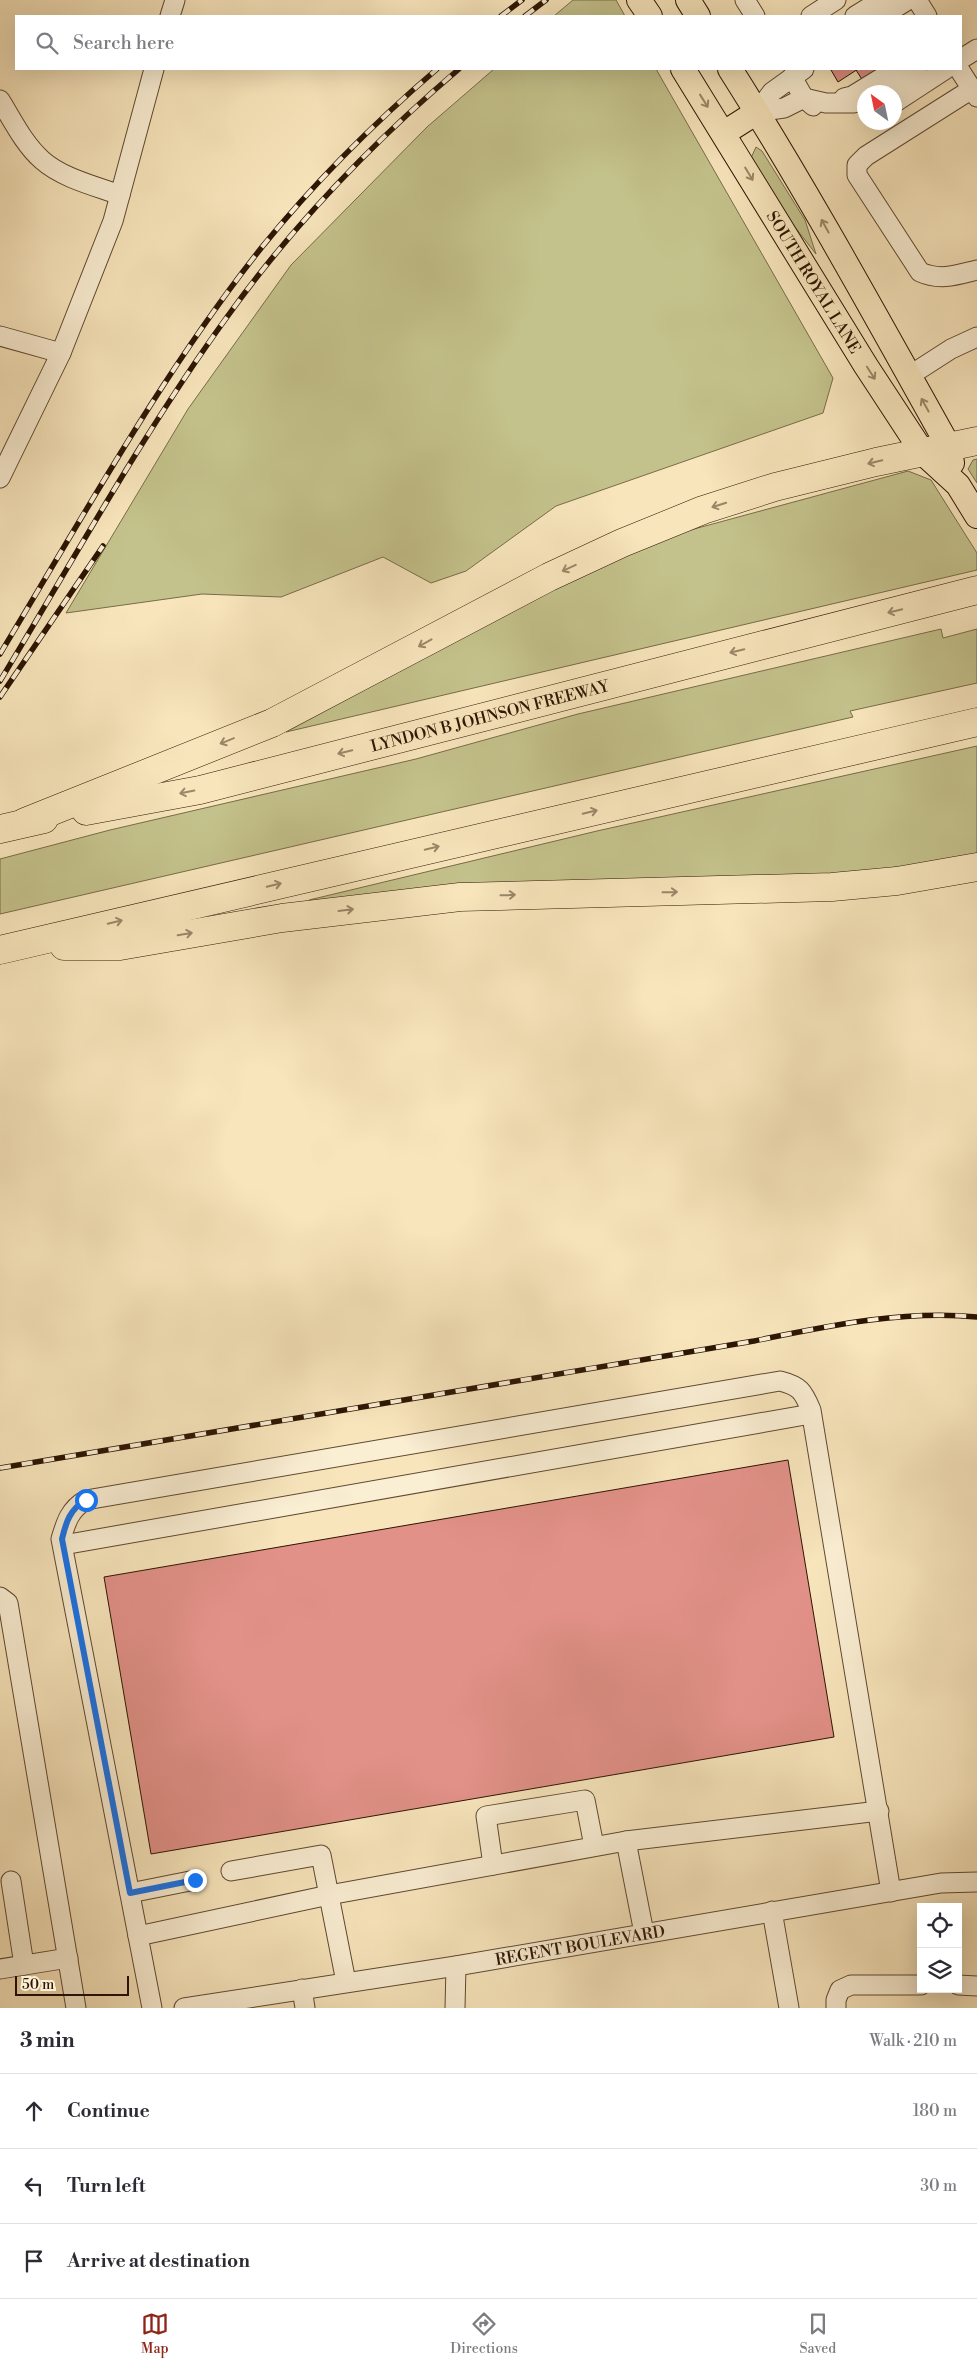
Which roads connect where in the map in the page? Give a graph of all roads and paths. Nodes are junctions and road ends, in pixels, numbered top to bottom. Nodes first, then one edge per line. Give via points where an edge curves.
1 (175, 0) edge
2 (639, 0) edge
3 (688, 0) edge
4 (744, 0) edge
5 (836, 0) edge
6 (881, 0) edge
7 (916, 8) edge
8 (170, 15) edge
9 (649, 15) edge
10 (697, 15) edge
11 (754, 15) edge
12 (813, 15) edge
13 (857, 15) edge
14 (886, 15) edge
15 (977, 48) edge
16 (962, 58) edge
17 (154, 70) edge
18 (684, 70) edge
19 (731, 70) edge
20 (872, 70) edge
21 (894, 70) edge
22 (914, 70) edge
23 (944, 70) edge
24 (960, 70) edge
25 (798, 73) edge
26 (890, 85) edge
27 (974, 93) edge
28 (804, 98) junction
29 (902, 98) edge
30 (0, 100) edge
31 (857, 102) edge
32 (826, 103) junction
33 (757, 112) junction
34 (857, 115) edge
35 (724, 133) junction
36 (120, 195) junction
37 (849, 268) junction
38 (977, 270) edge
39 (818, 287) junction
40 (0, 336) edge
41 (977, 337) edge
42 (61, 353) junction
43 (909, 376) junction
44 (977, 441) edge
45 (936, 450) junction
46 (0, 478) edge
47 (977, 516) edge
48 (977, 590) edge
49 (977, 722) edge
50 (13, 826) edge
51 (977, 867) edge
52 (8, 948) edge
53 (811, 1414) junction
54 (62, 1545) junction
55 (0, 1597) edge
56 (878, 1810) junction
57 (626, 1841) junction
58 (594, 1846) junction
59 (493, 1864) junction
60 (231, 1871) dead end
61 (195, 1880) dead end
62 (11, 1881) dead end
63 (977, 1882) edge
64 (891, 1892) junction
65 (130, 1893) junction
66 (329, 1895) junction
67 (772, 1911) junction
68 (644, 1933) junction
69 (138, 1936) junction
70 (68, 1958) junction
71 (24, 1965) junction
72 (456, 1966) junction
73 (0, 1969) edge
74 (346, 1982) junction
75 (917, 1985) edge
76 (962, 1985) edge
77 (977, 1986) edge
78 (304, 1999) edge
79 (76, 2008) edge
80 (152, 2008) edge
81 (184, 2008) edge
82 (455, 2008) edge
83 (789, 2008) edge
84 (836, 2008) edge

1 - 8 street
2 - 9 main road
3 - 10 main road
4 - 11 street
5 - 12 street
6 - 13 street
7 - 14 street
15 - 16 street
17 - 36 street
18 -> 35 main road, SOUTH ROYAL LANE
19 - 33 main road, SOUTH ROYAL LANE
20 - 32 street
21 - 32 street via 852,96
22 - 26 street
23 - 29 street
24 - 27 street
25 - 28 street
25 - 33 street via 772,92
27 - 38 street via 866,156 857,165 857,176 920,272 930,277 948,278
28 - 32 street
28 - 33 street via 784,108
28 - 34 street via 819,111 830,115
30 - 36 street via 32,150 44,162
31 - 32 street
33 - 35 main road
37 -> 33 main road, SOUTH ROYAL LANE
35 -> 39 main road, SOUTH ROYAL LANE
36 - 42 street via 113,221
37 - 39 main road
37 - 43 main road, SOUTH ROYAL LANE
39 -> 45 main road, SOUTH ROYAL LANE
40 - 42 street
41 - 43 street via 951,349
42 - 46 street
45 -> 43 main road, SOUTH ROYAL LANE
44 - 45 highway
45 - 47 main road, SOUTH ROYAL LANE
45 -> 50 highway via 775,487 703,510 549,577 272,723
48 -> 50 highway, LYNDON B JOHNSON FREEWAY via 200,790
52 -> 49 highway
52 -> 51 highway via 120,946 282,918 460,897 832,887 905,880
53 - 54 street
53 - 54 street via 805,1395 795,1385 780,1381 86,1500 76,1506 66,1522
53 - 56 street
54 - 65 street
55 - 70 street via 8,1603
56 - 57 street
56 - 64 street
57 - 58 street
57 - 68 street
58 - 59 street
58 - 59 street via 585,1800 486,1816
59 - 66 street
60 - 66 street via 320,1855
61 - 65 street
62 - 71 street
63 - 64 street, REGENT BOULEVARD via 941,1883
64 - 67 street, REGENT BOULEVARD
65 - 69 street
66 - 69 street
66 - 74 street
67 - 68 street, REGENT BOULEVARD
67 - 83 street
68 - 72 street, REGENT BOULEVARD
69 - 80 street
70 - 71 street
70 - 79 street
71 - 73 street
72 - 74 street, REGENT BOULEVARD
72 - 82 street
74 - 78 street, REGENT BOULEVARD
75 - 84 street via 851,1985 840,1990
76 - 77 street
78 - 81 street, REGENT BOULEVARD

